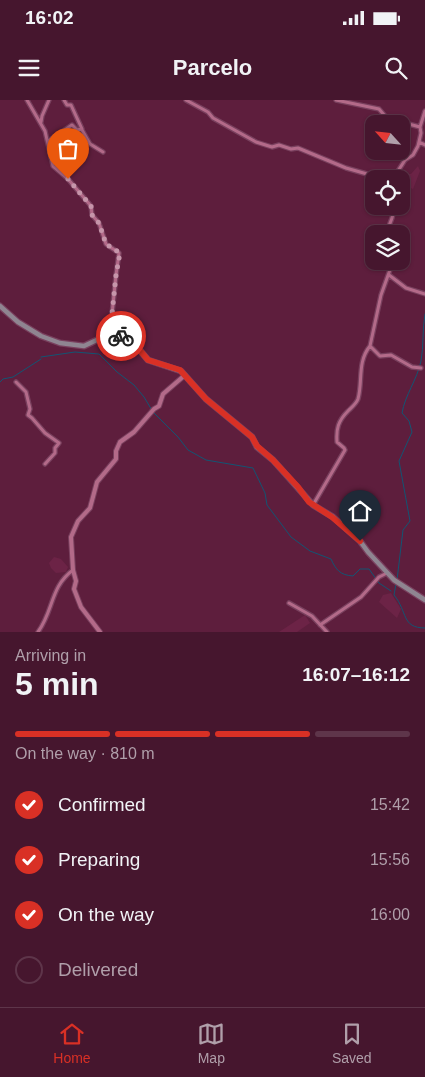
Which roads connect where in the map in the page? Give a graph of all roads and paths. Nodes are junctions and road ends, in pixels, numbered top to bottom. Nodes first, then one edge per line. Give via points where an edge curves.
1 (27, 100) edge
2 (49, 100) edge
3 (64, 100) edge
4 (186, 100) edge
5 (336, 100) edge
6 (425, 110) edge
7 (41, 124) junction
8 (420, 127) junction
9 (82, 130) junction
10 (48, 142) junction
11 (419, 142) junction
12 (425, 145) edge
13 (103, 152) dead end
14 (399, 170) edge
15 (365, 173) edge
16 (391, 270) edge
17 (389, 275) junction
18 (425, 294) edge
19 (0, 306) edge
20 (117, 335) junction
21 (370, 346) junction
22 (421, 368) dead end
23 (185, 375) junction
24 (16, 382) dead end
25 (45, 464) dead end
26 (313, 505) junction
27 (73, 570) junction
28 (387, 573) junction
29 (425, 600) edge
30 (290, 603) dead end
31 (320, 625) junction
32 (38, 632) edge
33 (100, 632) edge
34 (327, 632) edge

1 - 7 street
2 - 7 street
3 - 9 street via 66,105 71,105
4 - 15 street via 256,142 272,147 298,148
5 - 8 street via 379,110 391,123
6 - 8 street
7 - 10 street
8 - 11 street
9 - 10 street via 72,125
9 - 13 street via 90,144
10 - 20 street via 53,166 91,206 106,244 120,253 112,314
11 - 12 street
11 - 14 street via 413,155
16 - 17 street
17 - 18 street via 406,288
17 - 21 street via 381,295
19 - 20 main road via 41,336 60,342 84,346
20 - 23 main road via 138,348 148,360 175,368
21 - 22 street via 380,356 391,355
21 - 26 street via 361,363 358,400 338,423 337,442 344,450
23 - 26 main road via 206,399 252,437
23 - 27 street via 163,394 159,406 134,432 120,442 116,459 97,482 90,508 78,521 71,537
24 - 25 street via 26,392 30,409 28,415 59,443
26 - 28 main road via 360,541
27 - 32 street via 59,583 46,620
27 - 33 street via 74,589 81,607
28 - 29 main road
28 - 31 street via 361,597
30 - 31 street via 312,616
31 - 34 street

